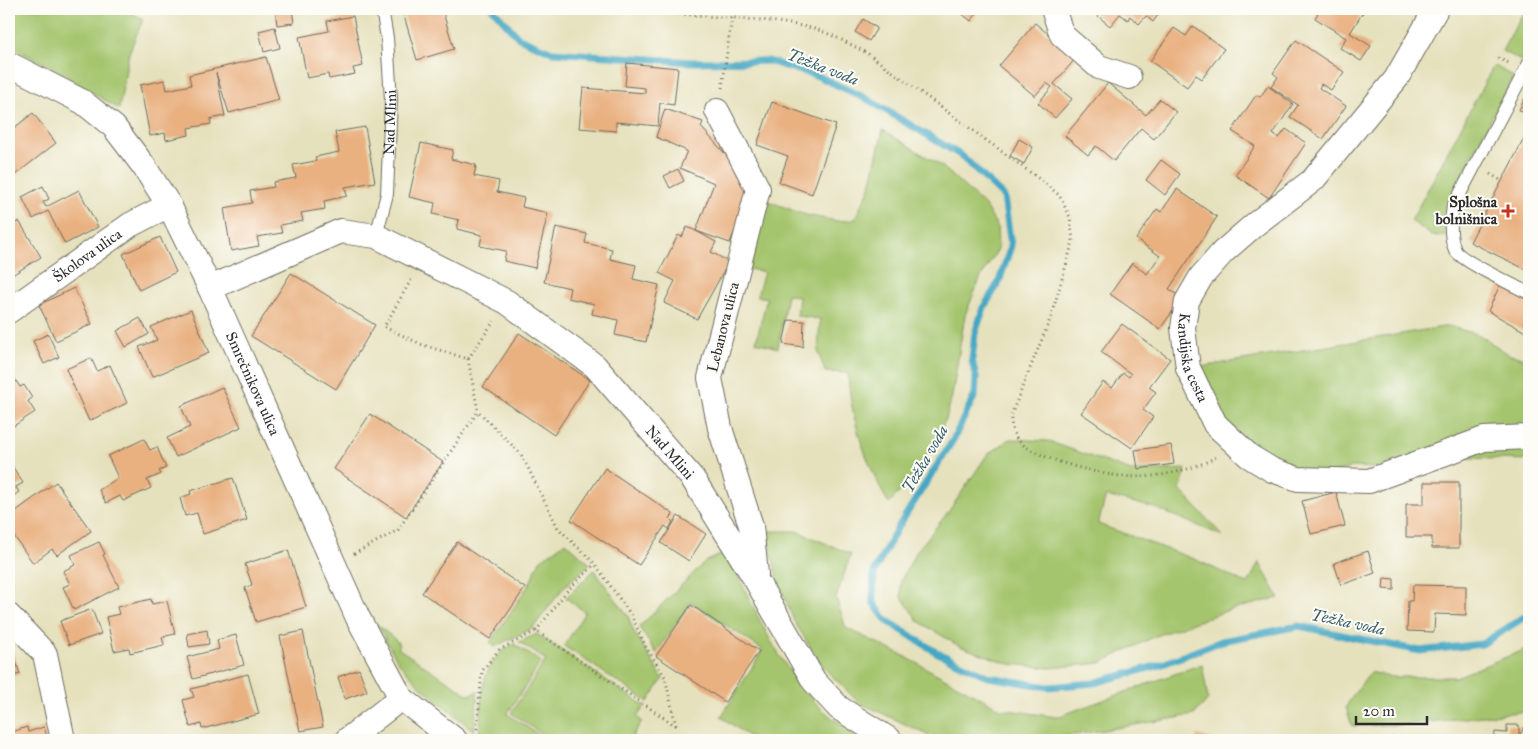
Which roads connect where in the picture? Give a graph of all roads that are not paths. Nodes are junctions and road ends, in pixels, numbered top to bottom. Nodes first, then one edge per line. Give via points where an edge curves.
1 (382, 9) edge
2 (1053, 9) edge
3 (1433, 10) edge
4 (1529, 63) edge
5 (9, 64) edge
6 (1129, 77) dead end
7 (717, 111) dead end
8 (168, 205) junction
9 (376, 236) junction
10 (210, 288) junction
11 (1529, 293) edge
12 (9, 311) edge
13 (1529, 437) edge
14 (756, 580) junction
15 (9, 616) edge
16 (401, 698) junction
17 (466, 738) edge
18 (63, 740) edge
19 (347, 740) edge
20 (890, 740) edge

1 - 9 lane, Nad Mlini via 391,99 387,194
2 - 6 street via 1062,35 1099,67
3 - 13 street, Kandijska cesta via 1396,79 1313,180 1223,252 1202,277 1187,301 1183,328 1188,368 1215,424 1234,444 1272,470 1298,479 1369,481 1484,438
4 - 11 lane via 1453,208 1450,222 1456,252
5 - 8 street, Smrečnikova ulica via 83,102 114,127 143,164
7 - 14 street, Lebanova ulica via 758,188 710,378 720,428 751,526
8 - 10 street, Smrečnikova ulica
8 - 12 street, Školova ulica via 130,225
9 - 10 street, Nad Mlini via 341,231
9 - 14 street, Nad Mlini via 507,302 595,366 694,479
10 - 16 street, Smrečnikova ulica via 358,618
14 - 20 street, Nad Mlini via 814,681 839,708
15 - 18 street via 45,654
16 - 17 street, Smrečnikova ulica
16 - 19 street

